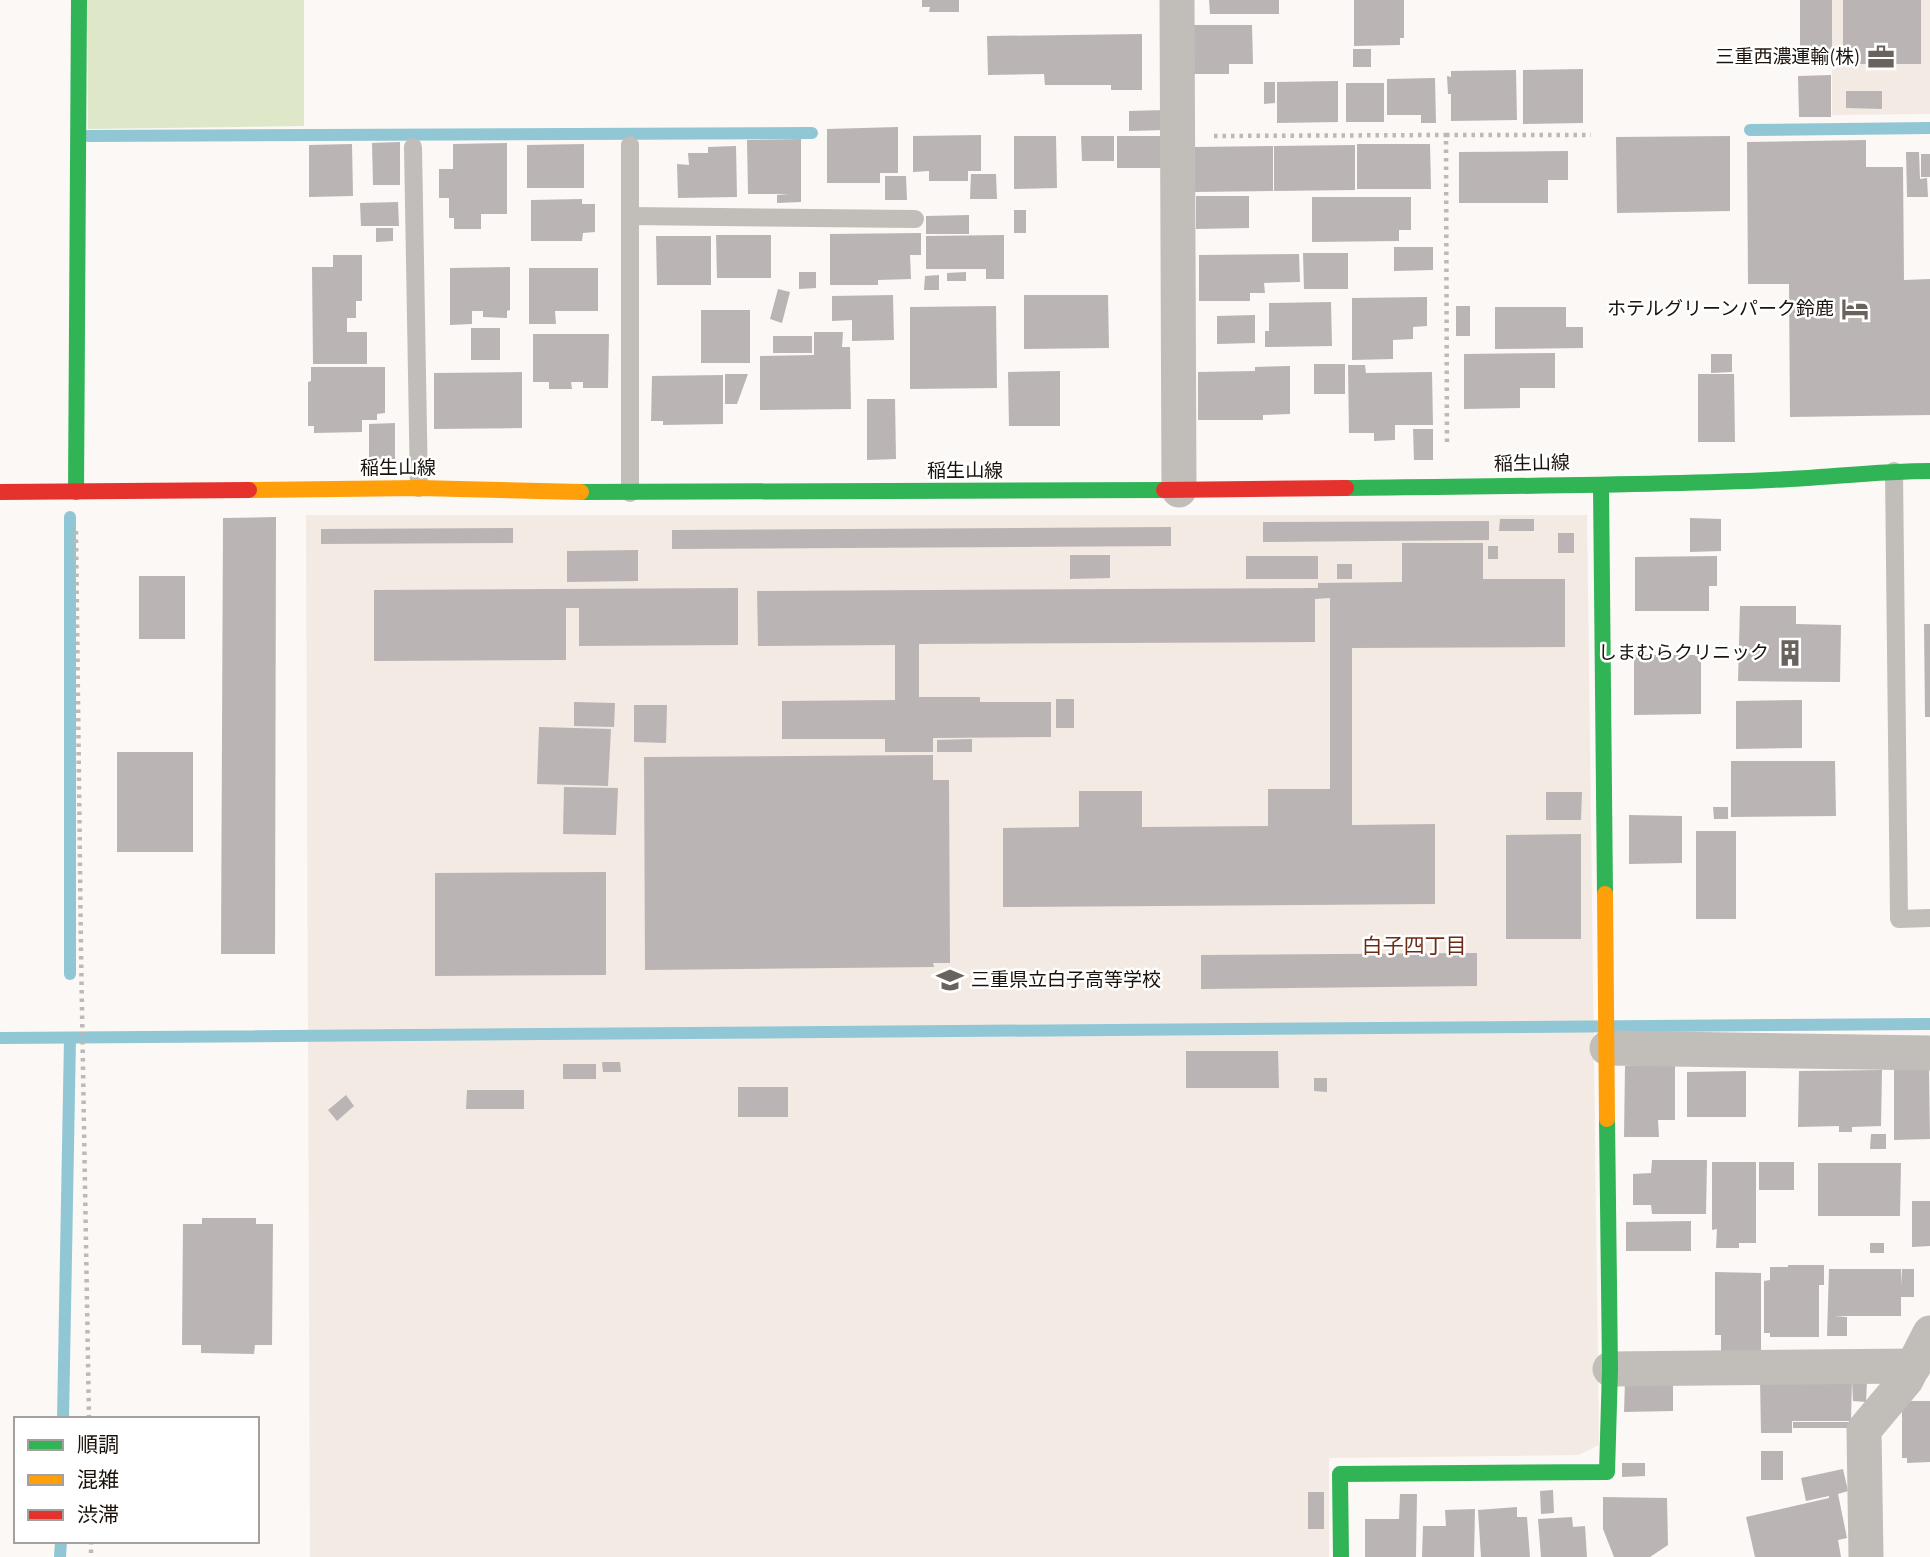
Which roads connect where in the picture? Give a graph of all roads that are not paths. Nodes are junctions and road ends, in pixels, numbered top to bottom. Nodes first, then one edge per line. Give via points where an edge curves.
1 (79, 0) edge
2 (1177, 0) edge
3 (629, 145) dead end
4 (413, 147) dead end
5 (630, 216) junction
6 (915, 219) dead end
7 (1894, 471) junction
8 (1930, 471) edge
9 (1601, 485) junction
10 (419, 488) junction
11 (1179, 490) junction
12 (0, 492) edge
13 (76, 492) junction
14 (630, 493) junction
15 (1930, 918) edge
16 (1607, 1048) junction
17 (1930, 1053) edge
18 (1930, 1333) edge
19 (1914, 1366) junction
20 (1610, 1370) junction
21 (1341, 1557) edge
22 (1866, 1557) edge

1 - 13 main road
2 - 11 street
3 - 5 lane
4 - 10 lane
5 - 6 lane
5 - 14 lane
7 - 8 main road, 稲生山線
7 - 9 main road, 稲生山線
7 - 15 lane via 1899,919
9 - 11 main road, 稲生山線
9 - 16 main road
10 - 13 main road, 稲生山線
10 - 14 main road, 稲生山線
11 - 14 main road, 稲生山線
12 - 13 main road, 稲生山線
16 - 17 street
16 - 20 main road
18 - 19 street
19 - 20 street
19 - 22 street via 1864,1430
20 - 21 main road via 1607,1472 1340,1474

